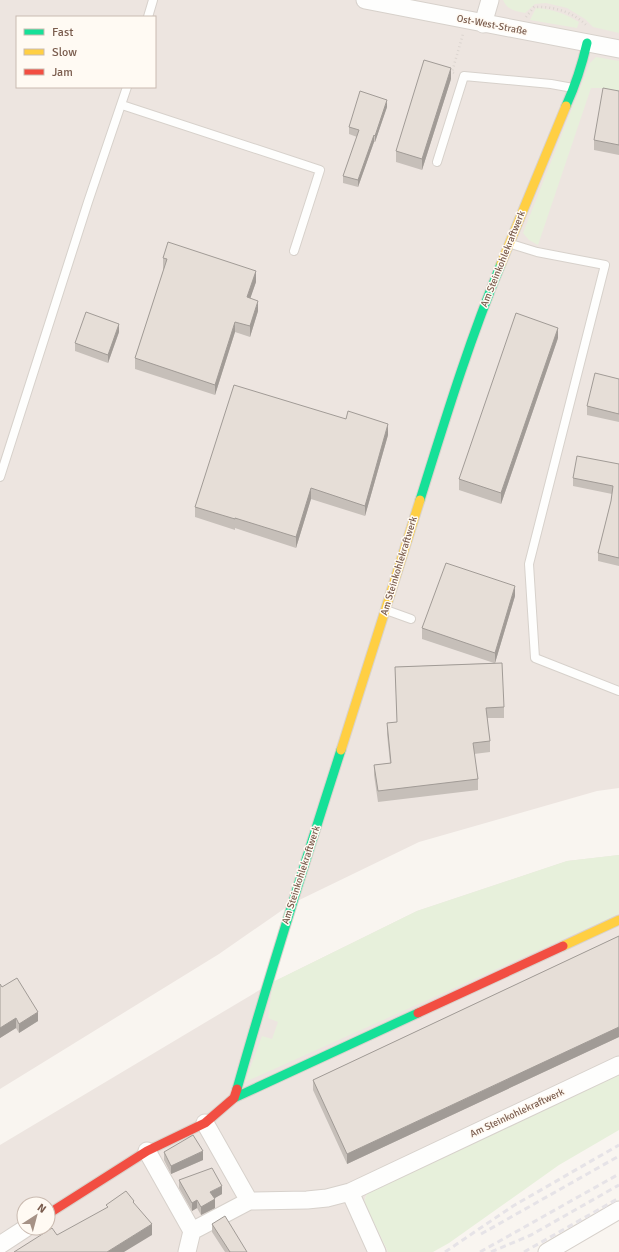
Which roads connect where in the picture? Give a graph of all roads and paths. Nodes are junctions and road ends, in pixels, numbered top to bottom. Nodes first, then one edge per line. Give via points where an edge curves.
1 (153, 0) edge
2 (365, 0) edge
3 (490, 0) edge
4 (148, 16) edge
5 (466, 20) junction
6 (483, 24) junction
7 (524, 31) junction
8 (587, 43) junction
9 (619, 49) edge
10 (464, 76) junction
11 (127, 88) edge
12 (574, 88) junction
13 (122, 105) junction
14 (437, 162) dead end
15 (509, 244) junction
16 (294, 251) dead end
17 (0, 478) edge
18 (386, 610) junction
19 (411, 619) dead end
20 (619, 691) edge
21 (619, 920) edge
22 (619, 1065) edge
23 (234, 1098) junction
24 (205, 1122) junction
25 (148, 1152) junction
26 (350, 1192) junction
27 (249, 1201) junction
28 (56, 1209) edge
29 (619, 1210) edge
30 (192, 1230) junction
31 (16, 1235) edge
32 (0, 1245) edge
33 (187, 1252) edge
34 (377, 1252) edge
35 (546, 1252) edge

1 - 4 lane
2 - 5 street, Ost-West-Straße
3 - 6 street
5 - 6 street, Ost-West-Straße
5 - 10 path via 452,72
6 - 7 street, Ost-West-Straße
7 - 8 street, Ost-West-Straße
7 - 8 path via 526,16 534,7 546,6 582,21 590,29
8 - 9 street, Ost-West-Straße
8 - 12 street, Am Steinkohlekraftwerk
10 - 12 lane
10 - 14 lane
11 - 13 lane
12 - 15 street, Am Steinkohlekraftwerk
13 - 16 lane via 320,170
13 - 17 lane via 88,202
15 - 18 street, Am Steinkohlekraftwerk via 457,380
15 - 20 lane via 605,265 529,564 535,658
18 - 19 lane
18 - 23 street, Am Steinkohlekraftwerk via 282,933
21 - 23 street
22 - 26 street, Am Steinkohlekraftwerk
23 - 24 street
24 - 25 street
24 - 27 street
25 - 28 street
25 - 30 street
26 - 27 street, Am Steinkohlekraftwerk via 308,1200
26 - 34 street
27 - 30 street, Am Steinkohlekraftwerk
29 - 35 street
30 - 33 street
31 - 32 street

